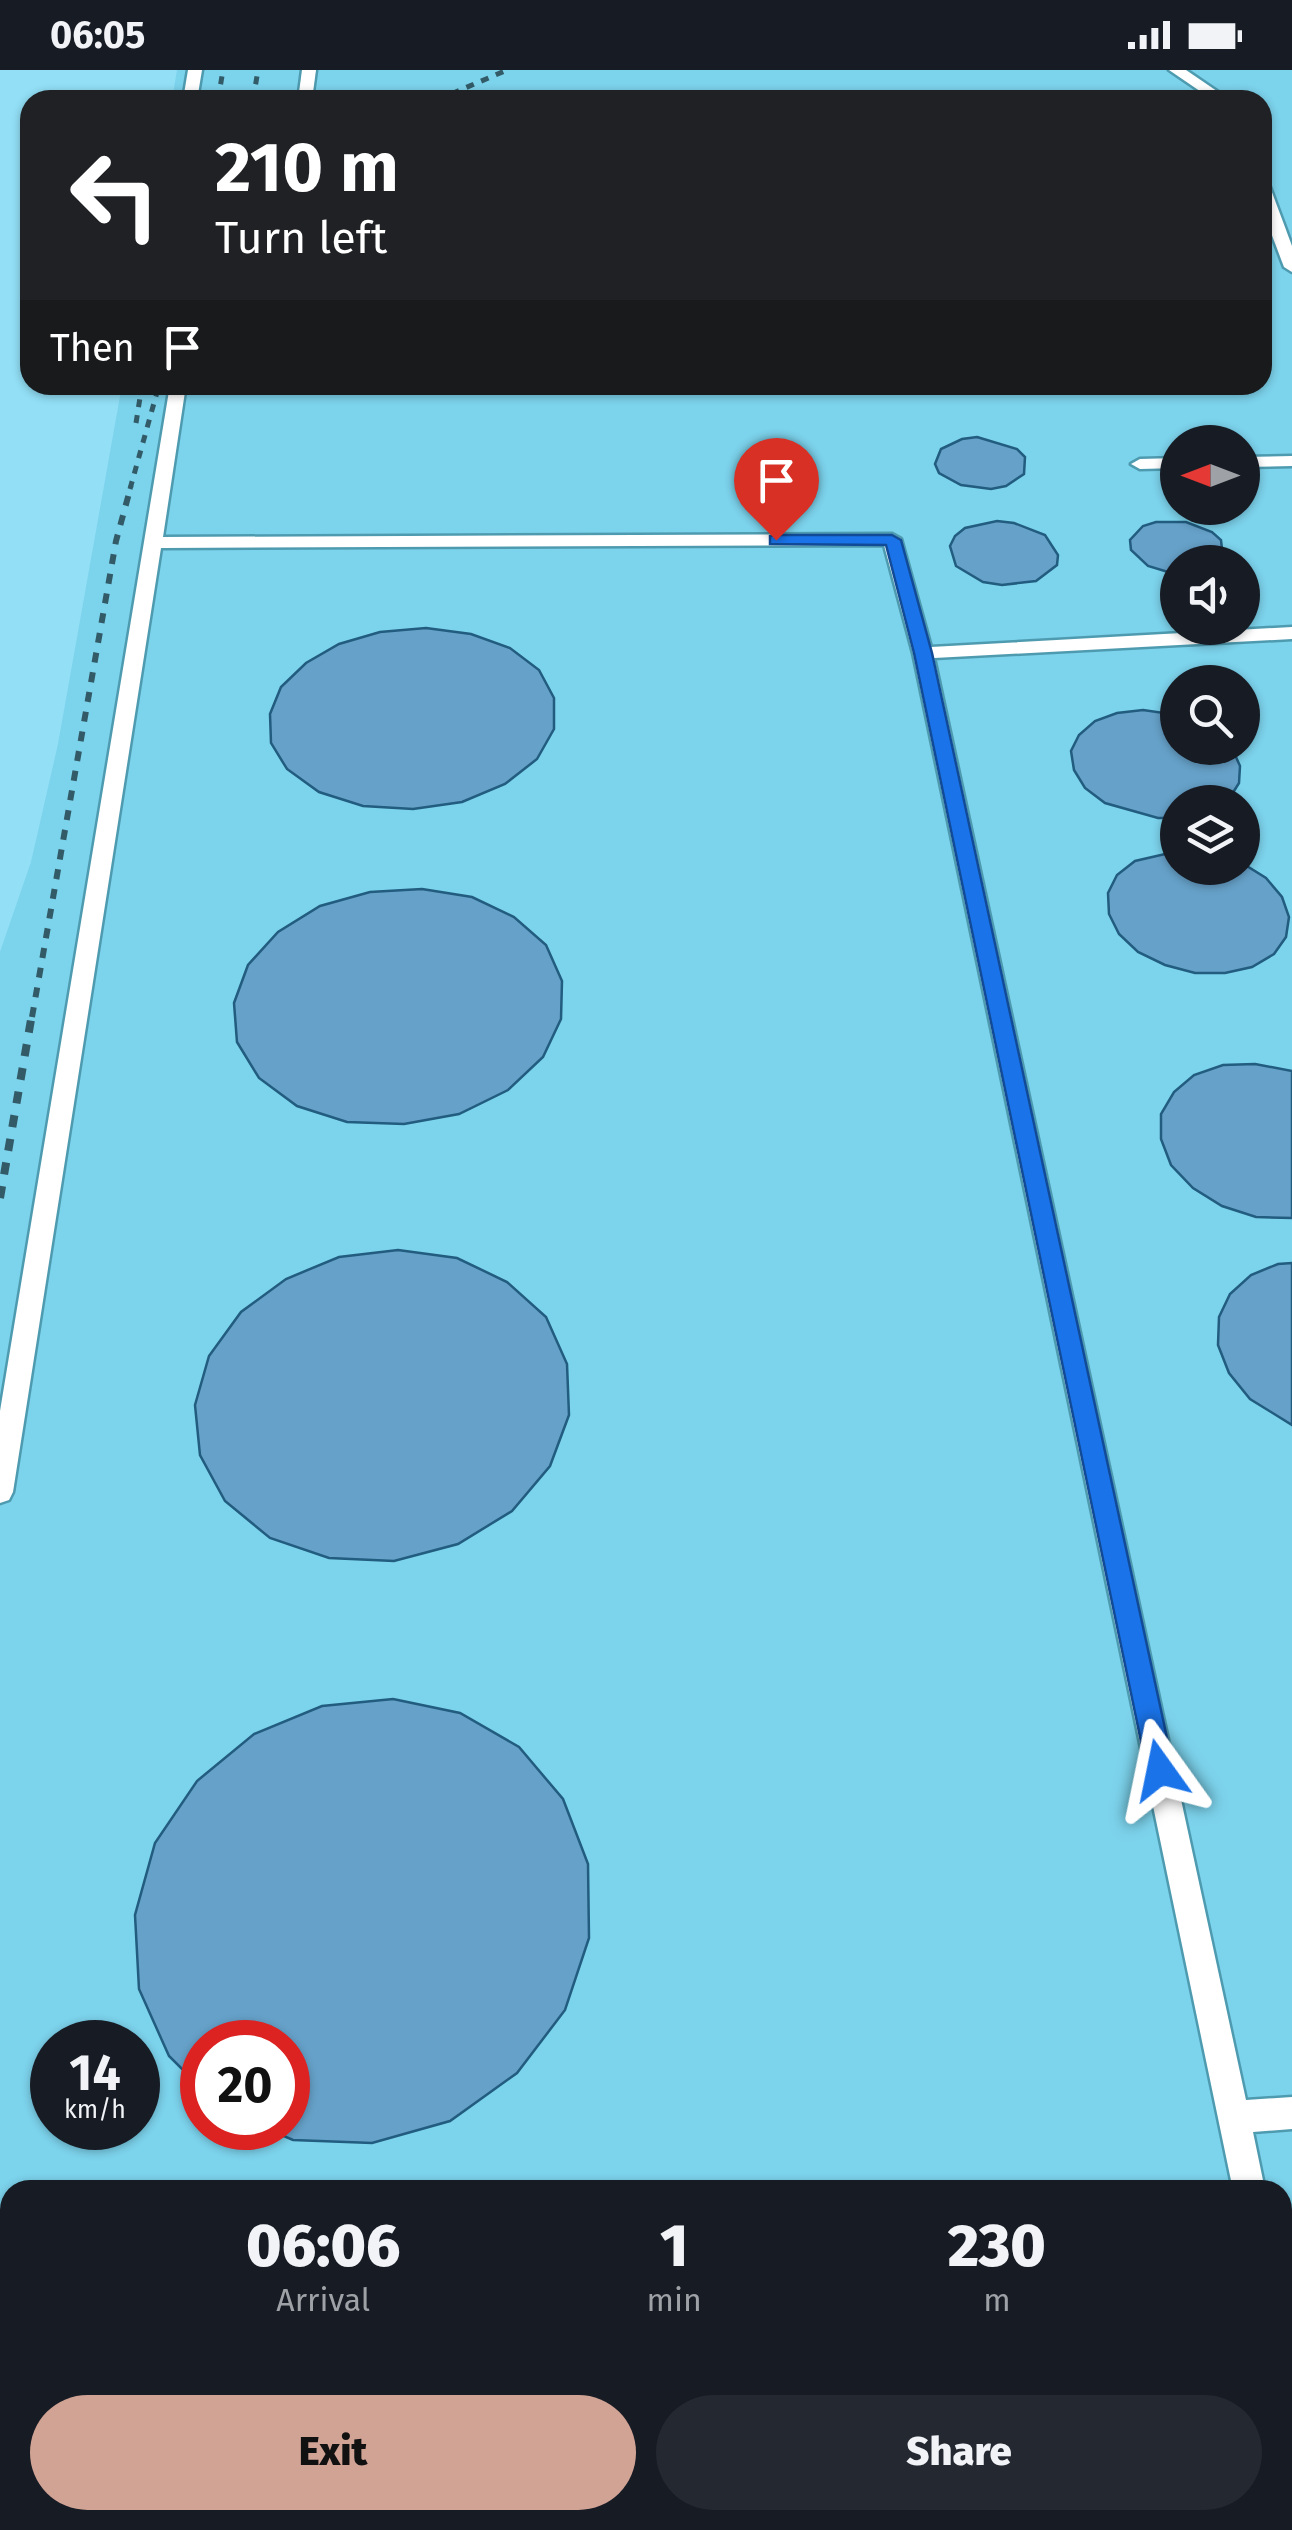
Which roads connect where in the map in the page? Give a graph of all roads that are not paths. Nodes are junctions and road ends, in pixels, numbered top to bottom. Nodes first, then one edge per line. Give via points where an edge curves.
1 (1176, 70) edge
2 (1207, 90) edge
3 (1272, 202) edge
4 (1292, 267) edge
5 (176, 395) edge
6 (1292, 461) edge
7 (1260, 462) edge
8 (1160, 463) edge
9 (1140, 464) dead end
10 (152, 543) junction
11 (1292, 634) edge
12 (923, 653) junction
13 (0, 1492) edge
14 (1292, 2113) edge
15 (1234, 2117) junction
16 (1246, 2180) edge

1 - 2 lane
3 - 4 lane
5 - 10 lane
6 - 7 lane
8 - 9 lane
10 - 12 lane via 892,540
10 - 13 lane
11 - 12 lane
12 - 15 lane
14 - 15 lane
15 - 16 lane

